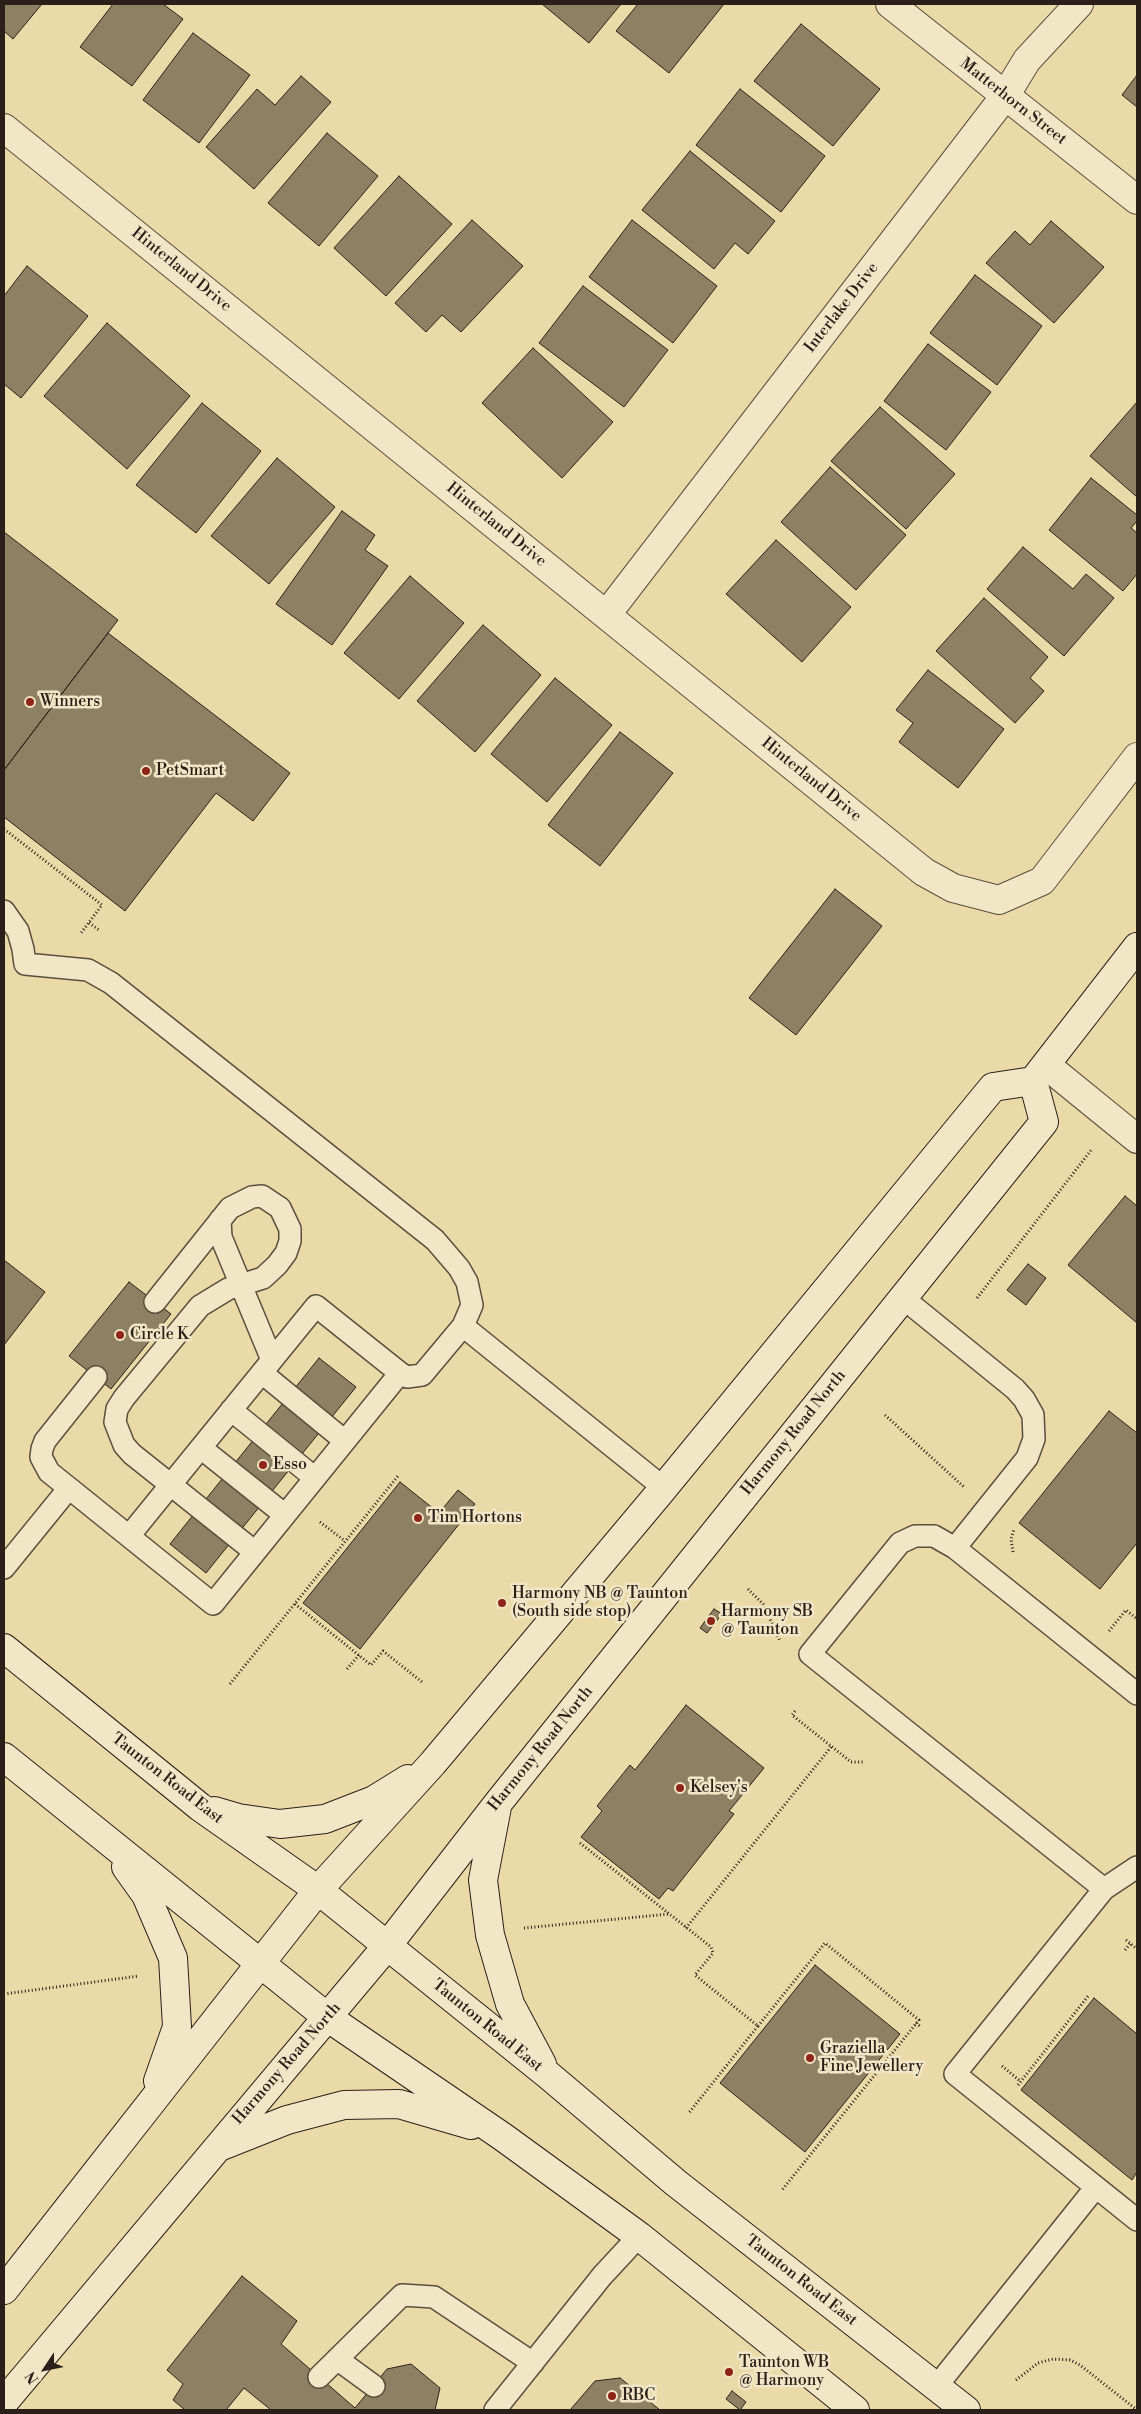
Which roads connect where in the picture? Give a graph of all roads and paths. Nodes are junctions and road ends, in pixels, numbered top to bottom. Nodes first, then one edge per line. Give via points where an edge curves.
1 (890, 4) edge
2 (1079, 4) edge
3 (1005, 96) junction
4 (4, 128) edge
5 (1137, 200) edge
6 (607, 614) junction
7 (1137, 757) edge
8 (4, 829) edge
9 (4, 911) edge
10 (89, 922) junction
11 (99, 930) dead end
12 (80, 933) dead end
13 (1137, 947) edge
14 (1040, 1073) junction
15 (1114, 1120) junction
16 (1137, 1139) edge
17 (220, 1220) junction
18 (241, 1286) junction
19 (902, 1298) junction
20 (977, 1298) dead end
21 (155, 1302) dead end
22 (464, 1326) junction
23 (267, 1367) junction
24 (400, 1373) junction
25 (96, 1377) dead end
26 (231, 1410) junction
27 (885, 1415) dead end
28 (345, 1441) junction
29 (201, 1448) junction
30 (398, 1476) dead end
31 (315, 1478) junction
32 (171, 1484) junction
33 (69, 1488) junction
34 (664, 1488) junction
35 (968, 1491) dead end
36 (285, 1515) junction
37 (314, 1517) dead end
38 (129, 1536) junction
39 (345, 1541) junction
40 (955, 1548) junction
41 (255, 1552) junction
42 (4, 1568) edge
43 (748, 1589) dead end
44 (295, 1604) junction
45 (780, 1641) dead end
46 (4, 1648) edge
47 (359, 1655) junction
48 (347, 1669) dead end
49 (422, 1682) dead end
50 (230, 1684) dead end
51 (1137, 1694) edge
52 (795, 1712) dead end
53 (831, 1747) junction
54 (4, 1757) edge
55 (863, 1762) dead end
56 (432, 1763) junction
57 (498, 1803) junction
58 (200, 1807) junction
59 (104, 1837) junction
60 (580, 1843) dead end
61 (1137, 1867) edge
62 (1104, 1889) junction
63 (318, 1890) junction
64 (669, 1914) junction
65 (521, 1928) dead end
66 (686, 1928) junction
67 (1126, 1940) dead end
68 (1130, 1944) junction
69 (387, 1946) junction
70 (1125, 1950) dead end
71 (1137, 1950) edge
72 (260, 1963) junction
73 (147, 1975) dead end
74 (4, 1994) edge
75 (1089, 1995) dead end
76 (327, 2017) junction
77 (916, 2023) junction
78 (758, 2026) junction
79 (921, 2027) dead end
80 (1001, 2066) dead end
81 (547, 2074) junction
82 (1020, 2082) junction
83 (1013, 2091) dead end
84 (151, 2103) junction
85 (688, 2114) dead end
86 (503, 2137) junction
87 (215, 2148) junction
88 (1096, 2187) junction
89 (782, 2190) dead end
90 (1135, 2213) edge
91 (639, 2236) junction
92 (4, 2290) edge
93 (337, 2359) junction
94 (533, 2363) junction
95 (319, 2377) dead end
96 (1016, 2380) dead end
97 (374, 2386) dead end
98 (936, 2387) junction
99 (4, 2402) edge
100 (495, 2410) edge
101 (855, 2410) edge
102 (966, 2410) edge
103 (1136, 2410) edge

1 - 3 main road, Matterhorn Street
2 - 3 main road, Interlake Drive via 1027,60
3 - 5 main road, Matterhorn Street
3 - 6 main road, Interlake Drive
4 - 6 main road, Hinterland Drive
6 - 7 main road, Hinterland Drive via 924,872 953,888 999,900 1042,881
8 - 10 path via 102,905
9 - 22 lane via 18,931 25,964 88,970 111,982 430,1235 467,1282 472,1305
10 - 11 path
10 - 12 path
13 - 14 main road
14 - 15 main road
14 - 19 main road, Harmony Road North via 1044,1122
14 - 34 main road via 994,1087
15 - 16 main road
15 - 20 path
17 - 18 lane via 221,1236
17 - 18 lane via 241,1201 262,1196 280,1208 290,1229 286,1253 277,1265 262,1278
17 - 21 lane
18 - 23 lane
18 - 32 lane via 218,1294 200,1306 117,1410 115,1422 124,1445
19 - 40 lane via 1015,1389 1033,1415 1034,1439 1026,1458
19 - 57 main road, Harmony Road North
22 - 24 lane via 422,1374 407,1377
22 - 34 lane
23 - 24 lane via 316,1306
23 - 26 lane
23 - 28 lane
24 - 28 lane
25 - 33 lane via 42,1449 41,1457 50,1472
26 - 29 lane
26 - 31 lane
27 - 35 path
28 - 31 lane
29 - 32 lane
29 - 36 lane
30 - 39 path
31 - 36 lane
32 - 38 lane
32 - 41 lane
33 - 38 lane
33 - 42 lane
34 - 56 main road
36 - 41 lane
37 - 39 path
38 - 41 lane via 213,1604
39 - 44 path
40 - 51 lane
40 - 62 lane via 934,1536 915,1536 900,1543 810,1654
43 - 45 path via 763,1604
44 - 47 path
44 - 50 path
46 - 58 main road, Taunton Road East
47 - 48 path
47 - 49 path via 371,1665 383,1651
52 - 53 path via 792,1715
53 - 55 path via 851,1762
53 - 66 path
54 - 59 main road
56 - 58 main road via 374,1800 324,1819 280,1824 238,1818
56 - 63 main road
57 - 69 main road, Harmony Road North
57 - 81 main road via 483,1880 490,1934 510,2004
58 - 63 main road, Taunton Road East
59 - 72 main road
59 - 84 main road via 146,1895 173,1958 177,2027
60 - 64 path
61 - 62 lane
62 - 88 lane via 956,2074
63 - 69 main road, Taunton Road East
63 - 72 main road
64 - 65 path
64 - 66 path
66 - 78 path via 713,1950 695,1976
67 - 68 path
68 - 70 path
68 - 71 path
69 - 76 main road, Harmony Road North
69 - 81 main road, Taunton Road East
72 - 76 main road
72 - 84 main road
73 - 74 path
75 - 82 path
76 - 86 main road
76 - 87 main road, Harmony Road North
77 - 78 path via 919,2020 825,1943
77 - 79 path
77 - 89 path
78 - 85 path
80 - 82 path
81 - 98 main road, Taunton Road East via 676,2183
82 - 83 path
84 - 92 main road
86 - 87 main road via 400,2104 344,2105 287,2120
86 - 91 main road
87 - 99 main road, Harmony Road North
88 - 90 lane
88 - 98 lane
91 - 94 lane via 602,2276
91 - 101 main road
93 - 94 lane via 402,2295 434,2297
93 - 95 lane
93 - 97 lane
94 - 100 lane
96 - 103 path via 1038,2363 1053,2359 1070,2360
98 - 102 main road, Taunton Road East

